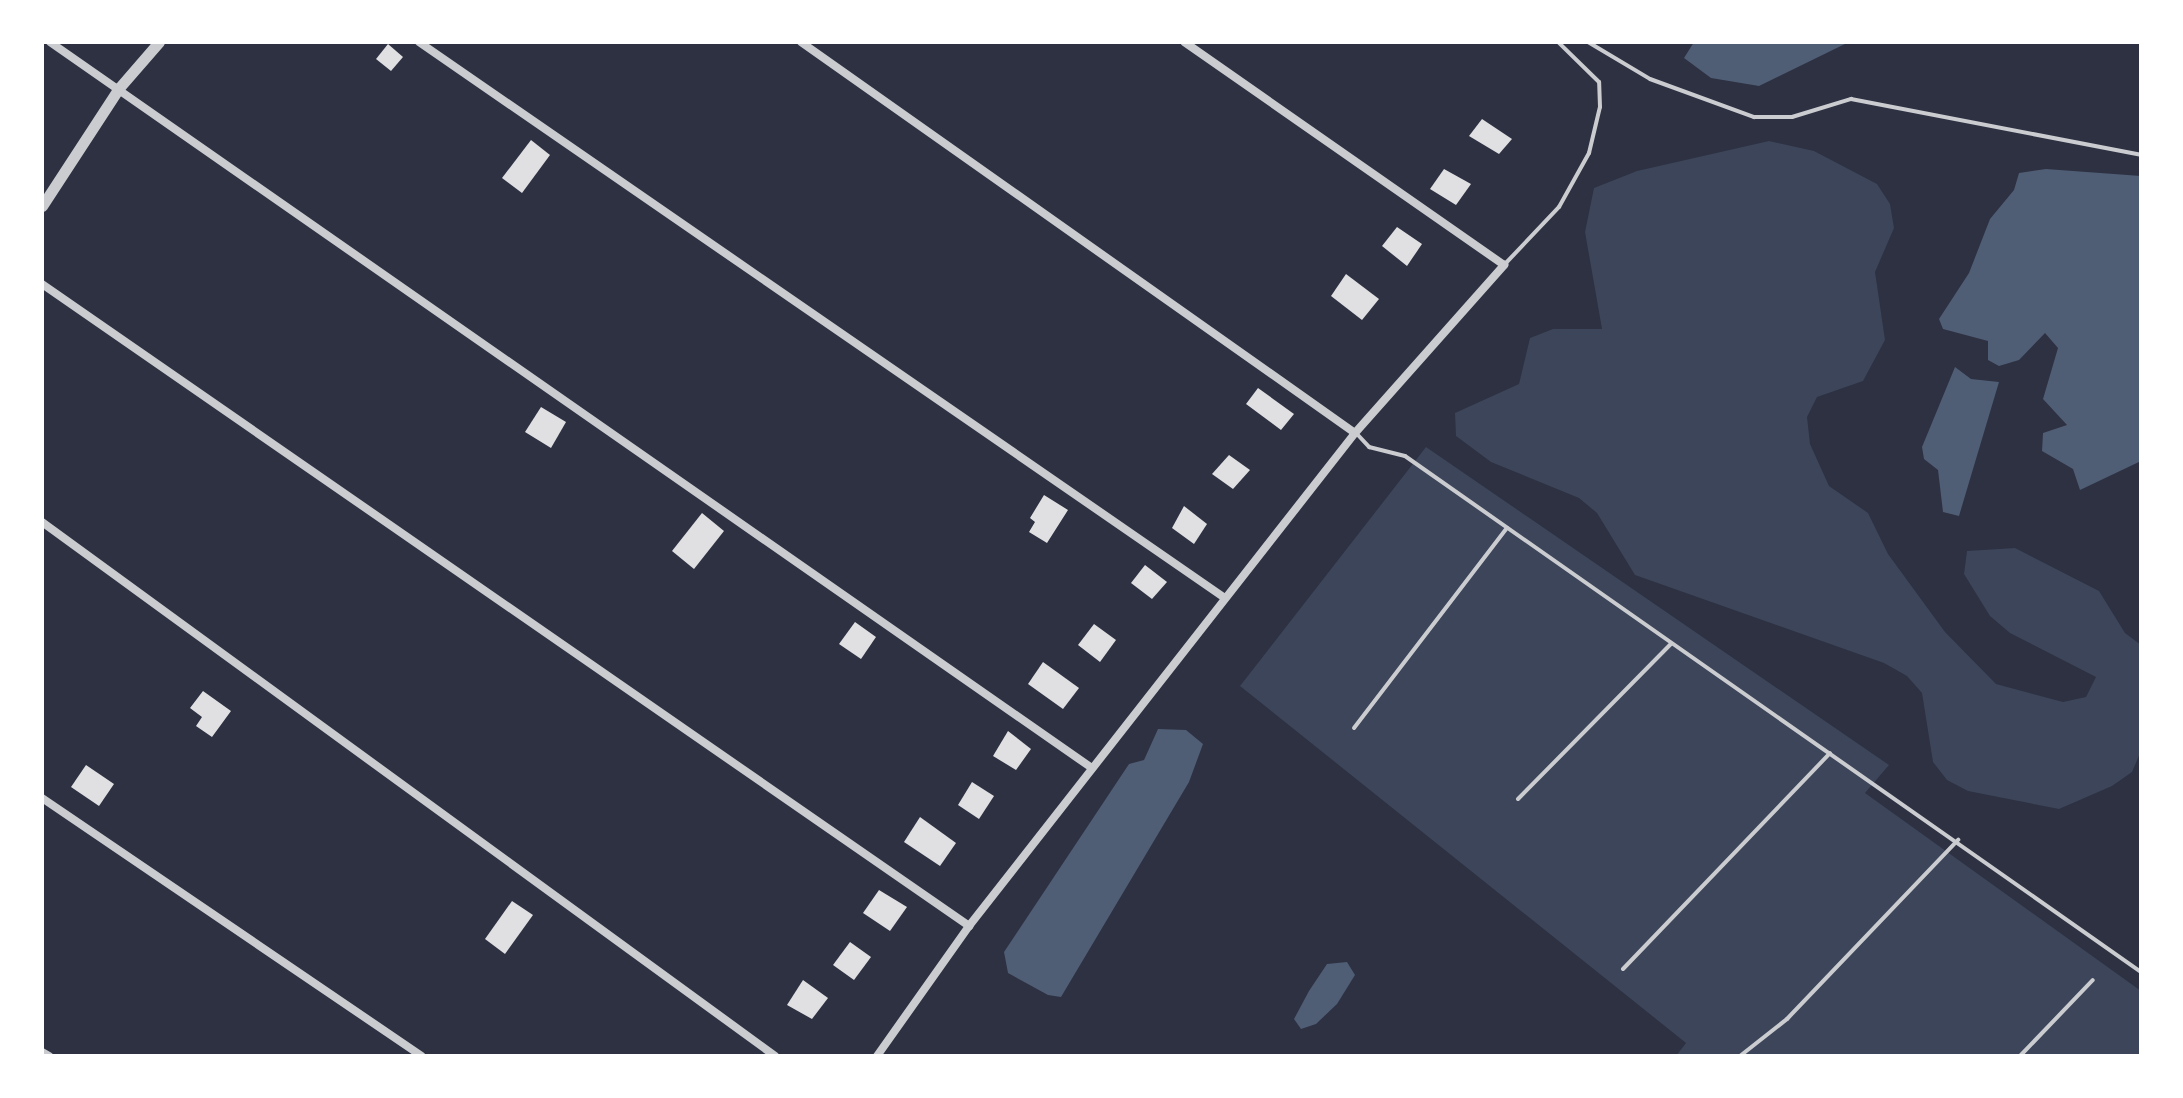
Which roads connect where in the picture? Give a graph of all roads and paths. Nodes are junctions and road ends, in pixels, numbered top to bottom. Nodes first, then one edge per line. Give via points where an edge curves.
1 (50, 42) edge
2 (159, 42) edge
3 (419, 42) edge
4 (801, 42) edge
5 (1184, 42) edge
6 (1558, 42) edge
7 (1588, 42) edge
8 (119, 88) junction
9 (2141, 155) edge
10 (42, 206) edge
11 (1504, 265) junction
12 (42, 284) edge
13 (1355, 433) junction
14 (42, 522) edge
15 (1507, 528) junction
16 (1225, 598) junction
17 (1671, 644) junction
18 (1354, 728) dead end
19 (1830, 753) junction
20 (1092, 768) junction
21 (42, 798) edge
22 (1518, 799) dead end
23 (1958, 840) junction
24 (969, 926) junction
25 (1623, 969) dead end
26 (2141, 972) edge
27 (2093, 980) dead end
28 (42, 1052) edge
29 (49, 1056) edge
30 (422, 1056) edge
31 (775, 1056) edge
32 (877, 1056) edge
33 (1740, 1056) edge
34 (2020, 1056) edge

1 - 8 street
2 - 8 street
3 - 16 street
4 - 13 street
5 - 11 street
6 - 11 lane via 1599,82 1597,122 1589,153 1559,207
7 - 9 lane via 1650,79 1754,117 1792,117 1851,99
8 - 10 street
8 - 20 street
11 - 13 street
12 - 24 street
13 - 15 lane via 1369,447 1405,456
13 - 16 street
14 - 31 street
15 - 17 lane
15 - 18 lane
16 - 20 street
17 - 19 lane
17 - 22 lane
19 - 23 lane
19 - 25 lane
20 - 24 street
21 - 30 street
23 - 26 lane
23 - 33 lane via 1787,1019
24 - 32 street
27 - 34 lane
28 - 29 street

